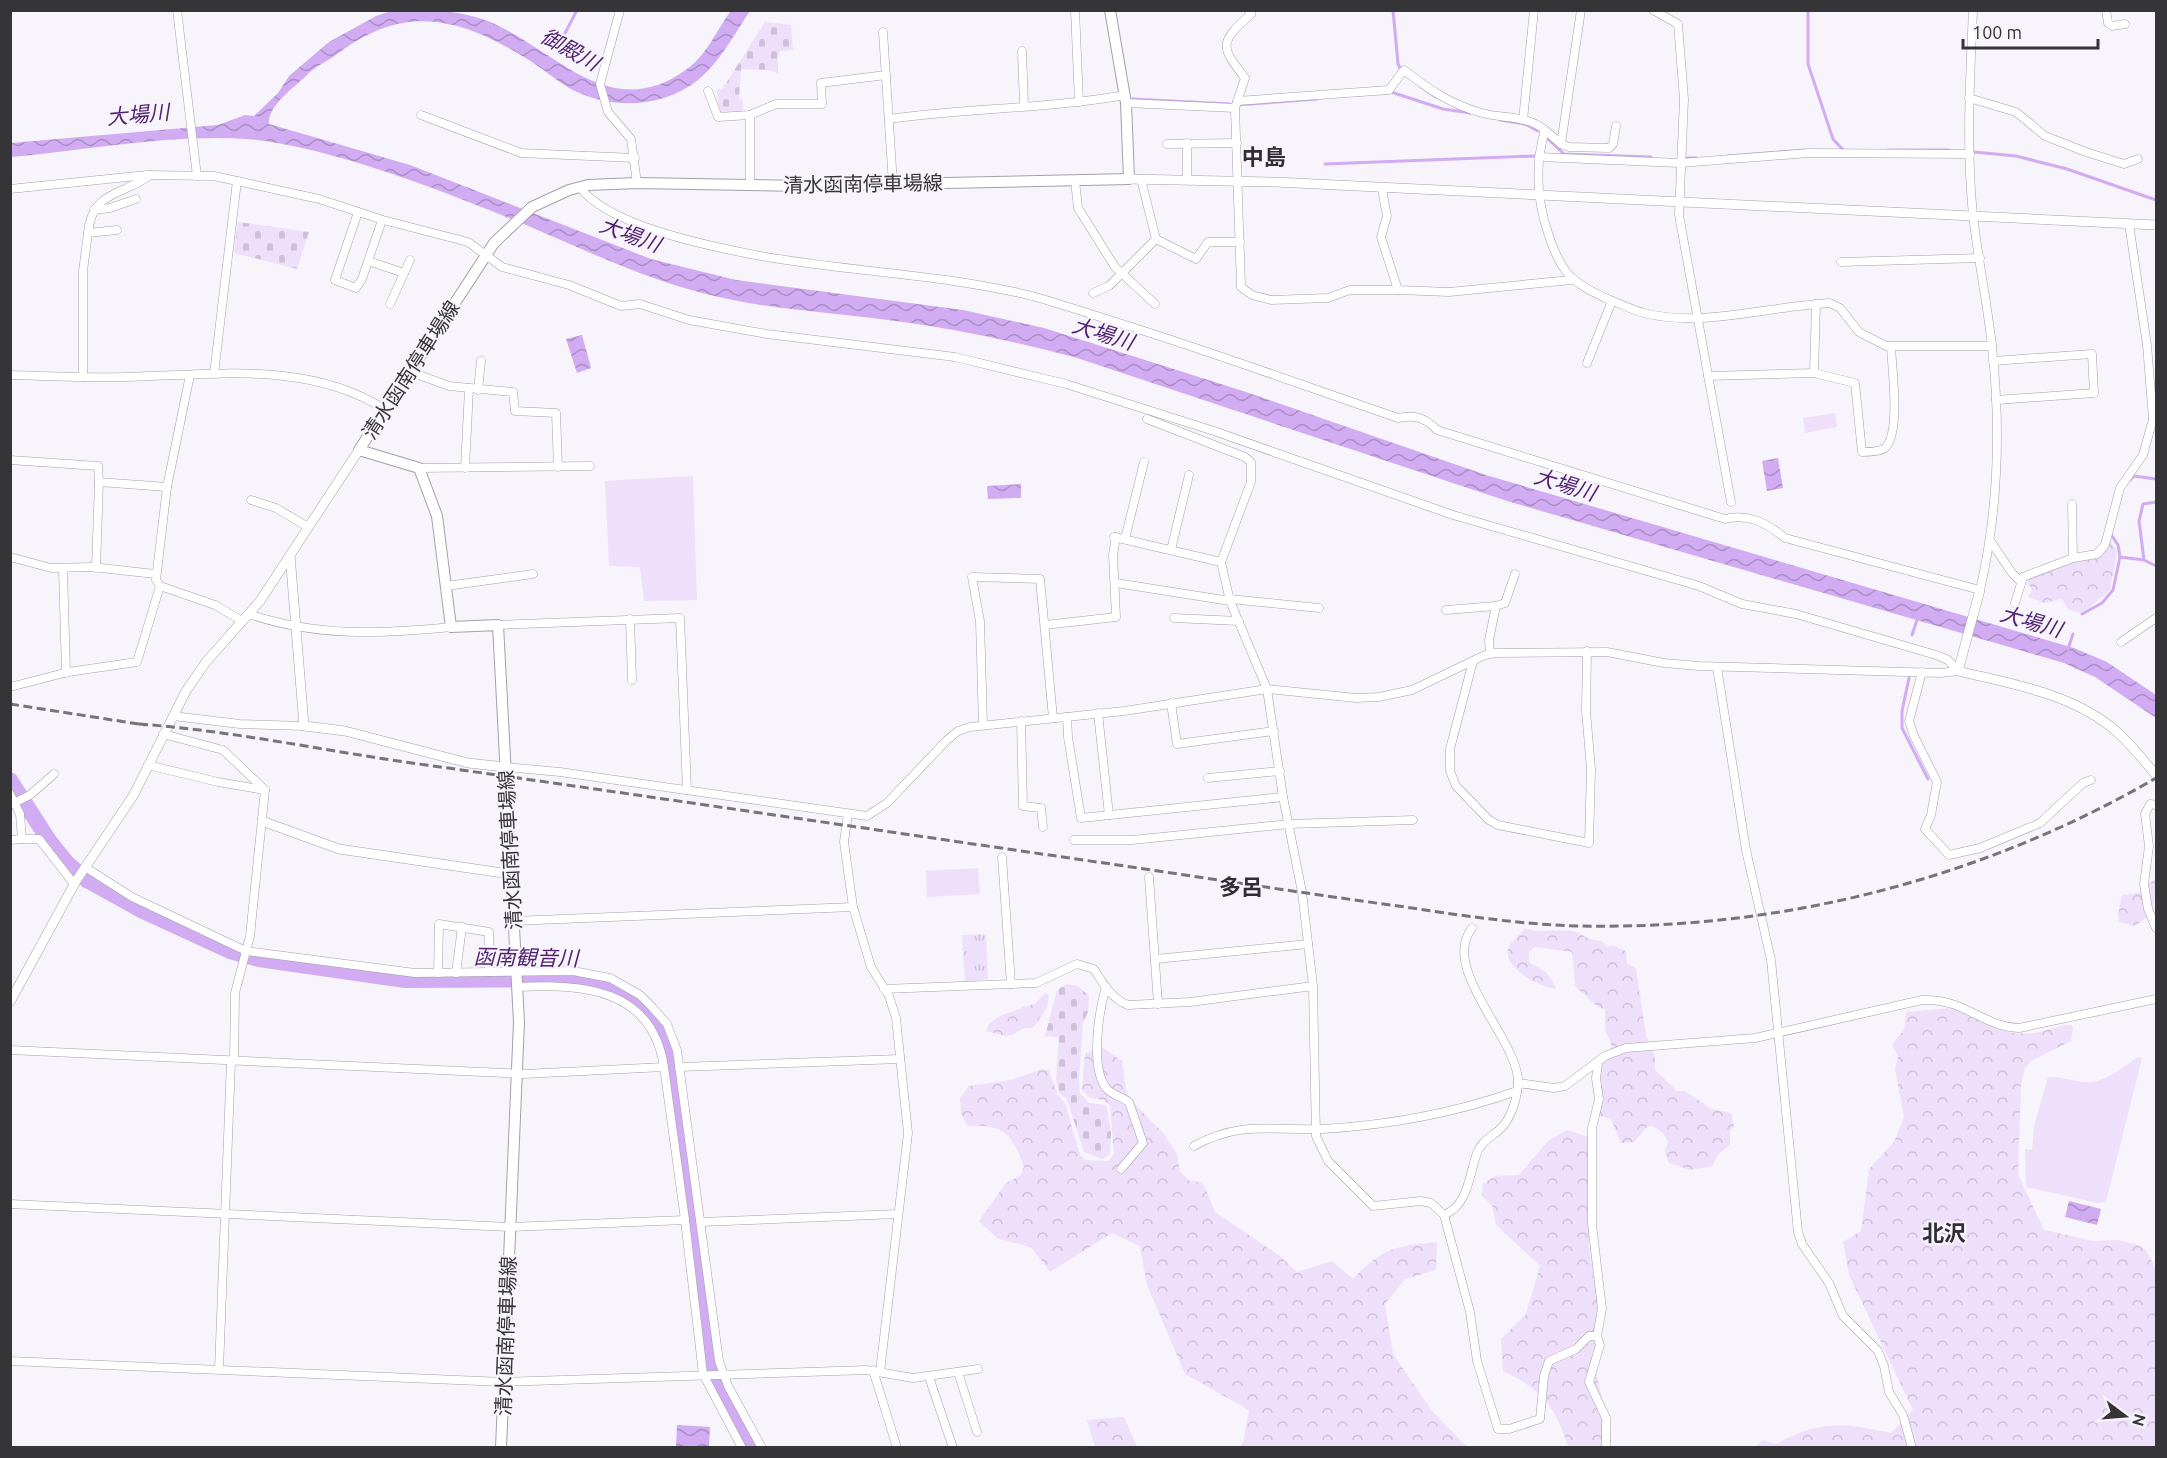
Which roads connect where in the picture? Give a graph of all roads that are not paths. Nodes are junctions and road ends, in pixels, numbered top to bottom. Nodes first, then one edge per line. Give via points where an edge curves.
1 (177, 10) edge
2 (620, 10) edge
3 (1075, 10) edge
4 (1110, 10) edge
5 (1534, 10) edge
6 (1581, 10) edge
7 (1653, 10) edge
8 (1973, 10) edge
9 (2106, 10) edge
10 (1251, 12) edge
11 (2125, 24) dead end
12 (883, 32) dead end
13 (1022, 51) dead end
14 (886, 75) junction
15 (708, 91) dead end
16 (1969, 98) junction
17 (1125, 99) junction
18 (1079, 102) junction
19 (1236, 105) junction
20 (1024, 106) junction
21 (421, 115) dead end
22 (750, 115) junction
23 (889, 118) junction
24 (1523, 120) junction
25 (1616, 126) dead end
26 (1545, 130) junction
27 (1186, 143) junction
28 (1237, 143) junction
29 (1167, 144) dead end
30 (1567, 151) junction
31 (1970, 153) junction
32 (1539, 157) junction
33 (634, 158) junction
34 (2138, 159) dead end
35 (1680, 163) junction
36 (197, 173) junction
37 (151, 175) junction
38 (1129, 179) junction
39 (1141, 179) junction
40 (1187, 180) junction
41 (237, 181) junction
42 (1075, 181) junction
43 (1239, 181) junction
44 (637, 183) junction
45 (893, 184) junction
46 (750, 186) junction
47 (580, 187) junction
48 (10, 189) edge
49 (1382, 189) junction
50 (1539, 196) junction
51 (136, 199) dead end
52 (1678, 203) junction
53 (94, 210) junction
54 (358, 212) junction
55 (1973, 216) junction
56 (382, 220) junction
57 (2129, 224) junction
58 (2157, 225) edge
59 (117, 230) dead end
60 (88, 233) junction
61 (1156, 239) junction
62 (1240, 242) junction
63 (487, 253) junction
64 (1980, 258) junction
65 (410, 260) dead end
66 (368, 261) junction
67 (1841, 262) dead end
68 (404, 273) junction
69 (1121, 273) junction
70 (1571, 280) junction
71 (1398, 290) junction
72 (1093, 292) dead end
73 (1612, 301) junction
74 (390, 304) dead end
75 (1155, 304) dead end
76 (1816, 304) junction
77 (1698, 318) junction
78 (1992, 346) junction
79 (1891, 347) junction
80 (481, 361) dead end
81 (1993, 361) junction
82 (1587, 363) dead end
83 (411, 372) junction
84 (1814, 373) junction
85 (214, 374) junction
86 (10, 375) edge
87 (190, 375) junction
88 (1708, 376) junction
89 (83, 377) junction
90 (474, 389) junction
91 (1996, 400) junction
92 (386, 410) junction
93 (1147, 419) dead end
94 (2155, 419) edge
95 (1214, 431) junction
96 (1210, 443) junction
97 (359, 450) junction
98 (10, 460) edge
99 (1144, 462) dead end
100 (590, 466) dead end
101 (558, 467) junction
102 (419, 468) junction
103 (465, 468) junction
104 (1189, 475) dead end
105 (99, 482) junction
106 (167, 487) junction
107 (251, 500) dead end
108 (1731, 502) dead end
109 (2073, 504) dead end
110 (308, 527) junction
111 (1118, 538) junction
112 (1991, 542) junction
113 (1171, 550) junction
114 (290, 555) junction
115 (10, 557) edge
116 (2073, 558) junction
117 (1221, 562) junction
118 (96, 568) junction
119 (63, 569) junction
120 (155, 574) junction
121 (533, 574) dead end
122 (1515, 574) dead end
123 (2021, 582) junction
124 (1116, 583) junction
125 (160, 586) junction
126 (446, 586) junction
127 (1980, 592) junction
128 (1230, 600) junction
129 (2015, 603) dead end
130 (1496, 606) junction
131 (1319, 608) dead end
132 (1446, 610) dead end
133 (245, 617) junction
134 (1174, 618) dead end
135 (2157, 618) edge
136 (630, 619) junction
137 (1239, 621) junction
138 (498, 625) junction
139 (1045, 625) junction
140 (297, 627) junction
141 (451, 627) junction
142 (2121, 642) dead end
143 (1587, 651) junction
144 (1490, 653) junction
145 (1473, 661) junction
146 (1717, 667) junction
147 (1958, 670) junction
148 (1922, 672) junction
149 (66, 673) junction
150 (632, 680) dead end
151 (10, 687) edge
152 (1267, 689) junction
153 (1171, 704) junction
154 (1098, 713) junction
155 (173, 716) junction
156 (1067, 717) junction
157 (1053, 718) junction
158 (1021, 722) junction
159 (983, 725) junction
160 (304, 726) junction
161 (1274, 731) junction
162 (163, 734) junction
163 (148, 765) junction
164 (505, 767) junction
165 (1280, 771) junction
166 (54, 774) dead end
167 (2157, 775) edge
168 (1208, 778) dead end
169 (2091, 780) dead end
170 (265, 790) junction
171 (687, 790) junction
172 (10, 794) edge
173 (1283, 797) junction
174 (15, 803) edge
175 (2157, 805) edge
176 (848, 814) junction
177 (1108, 815) junction
178 (1413, 820) dead end
179 (262, 821) junction
180 (1289, 824) junction
181 (1043, 827) dead end
182 (22, 839) junction
183 (10, 840) edge
184 (1074, 840) dead end
185 (1002, 857) dead end
186 (84, 868) junction
187 (510, 874) junction
188 (1149, 877) dead end
189 (75, 882) junction
190 (853, 907) junction
191 (513, 921) junction
192 (462, 927) junction
193 (1472, 928) dead end
194 (2157, 928) edge
195 (1308, 944) junction
196 (246, 951) junction
197 (1156, 959) junction
198 (489, 972) junction
199 (438, 973) junction
200 (456, 973) junction
201 (517, 979) junction
202 (587, 980) junction
203 (1011, 984) junction
204 (1312, 986) junction
205 (1106, 987) junction
206 (884, 989) junction
207 (2157, 999) edge
208 (10, 1002) edge
209 (1158, 1004) junction
210 (1780, 1032) junction
211 (10, 1050) edge
212 (900, 1059) junction
213 (233, 1061) junction
214 (1598, 1063) junction
215 (679, 1066) junction
216 (664, 1067) junction
217 (517, 1072) junction
218 (1517, 1087) junction
219 (681, 1091) junction
220 (669, 1093) junction
221 (683, 1110) junction
222 (672, 1111) junction
223 (1315, 1128) junction
224 (1194, 1146) dead end
225 (1121, 1169) dead end
226 (10, 1204) edge
227 (226, 1213) junction
228 (898, 1214) junction
229 (1444, 1215) junction
230 (685, 1220) junction
231 (701, 1222) junction
232 (510, 1227) junction
233 (1598, 1336) junction
234 (10, 1361) edge
235 (219, 1369) junction
236 (978, 1369) dead end
237 (877, 1371) junction
238 (958, 1372) junction
239 (703, 1374) junction
240 (722, 1374) junction
241 (929, 1377) junction
242 (504, 1382) junction
243 (977, 1432) dead end
244 (501, 1448) edge
245 (742, 1448) edge
246 (762, 1448) edge
247 (897, 1448) edge
248 (952, 1448) edge
249 (1606, 1448) edge
250 (1912, 1448) edge

1 - 36 street
2 - 33 street via 601,72 601,94 608,112 631,139
3 - 18 street
4 - 17 main road
5 - 24 street
6 - 30 street
7 - 35 street via 1678,24 1684,99
8 - 16 street
9 - 11 street via 2112,26
10 - 19 street via 1234,30 1226,47 1229,59 1245,78
12 - 14 street
13 - 20 street
14 - 22 street via 820,83 822,104 776,104
14 - 23 street
15 - 22 street via 718,117
16 - 31 street
16 - 34 street via 2016,112 2045,136 2116,163
17 - 18 street
17 - 19 street
17 - 38 main road
18 - 20 street
19 - 24 street via 1389,90 1404,70 1433,93 1482,113
19 - 28 street
20 - 23 street
21 - 33 street via 521,153
22 - 46 street
23 - 45 street
24 - 26 street
25 - 30 street via 1609,148
26 - 30 street
26 - 32 street
27 - 28 street
27 - 29 street
27 - 40 street
28 - 43 street
30 - 32 street
30 - 35 street
31 - 35 street via 1799,153
31 - 55 street
32 - 50 street
33 - 44 street
35 - 52 street
36 - 37 street
36 - 41 street
37 - 48 street
37 - 53 street via 116,192
38 - 39 street
38 - 42 main road, 清水函南停車場線
39 - 40 street
39 - 61 street
40 - 43 street
41 - 54 street
41 - 85 street
42 - 45 main road, 清水函南停車場線
42 - 69 street via 1077,208
43 - 49 street
43 - 62 street
44 - 46 main road, 清水函南停車場線
44 - 47 main road, 清水函南停車場線
45 - 46 main road, 清水函南停車場線
47 - 63 main road, 清水函南停車場線 via 531,207
47 - 127 street via 589,200 622,216 692,241 807,263 946,279 1033,296 1398,418 1413,415 1426,419 1437,430 1725,519 1739,515 1770,525 1785,538
49 - 50 street
49 - 71 street via 1387,216 1381,237
50 - 52 street
50 - 70 street via 1550,240
51 - 53 street
52 - 55 street
52 - 77 street
53 - 60 street
54 - 56 street
54 - 66 street via 335,282 356,288
55 - 57 street
55 - 64 street
56 - 63 street via 468,242
56 - 66 street
57 - 58 street
57 - 94 street
59 - 60 street
60 - 89 street via 83,271
61 - 62 street via 1196,259 1208,242
61 - 69 street
62 - 71 street via 1239,284 1252,295 1272,300 1328,298 1350,290
63 - 83 main road, 清水函南停車場線
63 - 95 street via 502,267 569,285 621,306 639,304 688,320 767,334 955,357 1005,368
64 - 67 street
64 - 78 street
65 - 68 street
66 - 68 street
68 - 74 street
69 - 72 street via 1109,286
69 - 75 street
70 - 71 street via 1449,292
70 - 73 street
73 - 77 street via 1644,313
73 - 82 street
76 - 77 street
76 - 79 street via 1837,305 1859,332
76 - 84 street
77 - 88 street
78 - 79 street
78 - 81 street
79 - 84 street via 1894,428 1887,445 1880,450 1862,452 1855,382
80 - 90 street
81 - 91 street
81 - 91 street via 2092,354 2094,393
83 - 90 street via 449,386
83 - 92 main road, 清水函南停車場線
84 - 88 street
85 - 87 street
85 - 92 street via 260,373 331,383
86 - 89 street
87 - 89 street
87 - 106 street
88 - 108 street
90 - 101 street via 513,392 515,411 556,413
90 - 103 street
91 - 112 street via 1998,467
92 - 97 main road, 清水函南停車場線
93 - 96 street
94 - 116 street via 2143,455 2116,498 2104,545 2097,554
95 - 96 street
95 - 147 street via 1453,515 1699,586 1742,604 1796,614 1936,655
96 - 117 street via 1251,462 1252,473
97 - 102 main road, 清水函南停車場線
97 - 110 street
98 - 105 street via 98,466
99 - 111 street
100 - 101 street
101 - 103 street
102 - 103 street
102 - 126 main road via 437,516
104 - 113 street
105 - 106 street
105 - 118 street
106 - 120 street
107 - 110 street via 276,508
109 - 116 street
110 - 114 street
111 - 113 street
111 - 124 street via 1113,555
112 - 123 street
112 - 127 street
113 - 117 street
114 - 133 street
114 - 140 street
115 - 119 street
116 - 123 street via 2027,575
117 - 128 street
118 - 119 street
118 - 120 street
119 - 149 street
120 - 125 street
121 - 126 street
122 - 130 street via 1505,603
123 - 129 street
124 - 128 street
124 - 139 street via 1116,617
125 - 133 street
125 - 149 street via 138,662
126 - 141 main road
127 - 147 street
128 - 131 street
128 - 137 street
130 - 132 street
130 - 144 street
133 - 140 street
133 - 155 street via 197,673
134 - 137 street
135 - 142 street
136 - 138 street
136 - 150 street
136 - 171 street via 680,618
137 - 152 street
138 - 141 main road
138 - 164 main road, 清水函南停車場線
139 - 157 street
139 - 159 street via 1040,579 972,577 980,621
140 - 141 street via 378,634
140 - 160 street
143 - 144 street
143 - 145 street via 1589,843 1498,825 1456,786 1450,771 1450,749
143 - 146 street
144 - 145 street
145 - 152 street via 1412,690 1379,697
146 - 148 street
146 - 210 street via 1746,850 1771,960
147 - 148 street
147 - 167 street via 2043,692 2096,717 2117,732
148 - 169 street via 1910,726 1937,782 1925,829 1949,855 1980,848 2030,828 2047,819 2083,783
149 - 151 street
152 - 153 street
152 - 161 street
153 - 154 street
153 - 161 street via 1177,744
154 - 156 street
154 - 177 street
155 - 160 street
155 - 162 street
156 - 157 street
156 - 177 street via 1081,818
157 - 158 street
158 - 159 street
158 - 181 street via 1023,806 1041,808
159 - 176 street via 958,731 887,803 867,816
160 - 164 street via 345,731 468,763
161 - 165 street
162 - 163 street
162 - 170 street via 223,750
163 - 170 street
163 - 186 street via 122,815
164 - 171 street
164 - 187 main road, 清水函南停車場線
165 - 168 street
165 - 173 street
166 - 174 street
170 - 179 street
171 - 176 street
172 - 174 street
173 - 177 street
173 - 180 street
174 - 182 street
175 - 194 street via 2150,804 2145,814 2149,846 2144,884 2148,909
176 - 190 street via 844,842
178 - 180 street
179 - 187 street via 339,849
179 - 196 street
180 - 184 street via 1132,840
180 - 195 street
182 - 183 street
182 - 189 street via 39,839
185 - 203 street
186 - 189 street
186 - 196 street via 132,897
187 - 191 main road, 清水函南停車場線
188 - 197 street
189 - 208 street
190 - 191 street
190 - 206 street via 871,967
191 - 201 main road, 清水函南停車場線
192 - 198 street via 489,932
192 - 199 street via 439,924
192 - 200 street
193 - 218 street via 1464,944 1467,963 1481,1004 1511,1060
195 - 197 street
195 - 204 street
196 - 199 street via 383,970
196 - 213 street via 235,993
197 - 209 street
198 - 200 street
198 - 201 street
199 - 200 street
201 - 202 street
201 - 202 street
201 - 217 main road, 清水函南停車場線
202 - 215 street via 610,978 640,995 667,1024
202 - 216 street via 636,1012 651,1029
203 - 205 street via 1036,983 1077,964 1094,969
203 - 206 street
204 - 209 street
204 - 223 street
205 - 209 street via 1119,1002 1128,1005
205 - 225 street via 1098,1024 1101,1076 1108,1090 1129,1102 1143,1143
206 - 212 street via 896,1018
207 - 210 street via 2019,1028 1998,1026 1948,1001 1922,1000
210 - 214 street via 1740,1040 1626,1048 1610,1053
210 - 250 street via 1798,1232 1830,1283 1843,1316 1878,1352
211 - 213 street
212 - 215 street
212 - 228 street via 908,1133
213 - 217 street
213 - 227 street
214 - 218 street via 1559,1087
214 - 233 street via 1599,1099 1592,1128 1593,1248 1602,1301
215 - 219 street
216 - 217 street
216 - 220 street
217 - 232 main road, 清水函南停車場線
218 - 223 street via 1424,1117
218 - 229 street via 1505,1124 1479,1149 1462,1199
219 - 220 street
219 - 221 street
220 - 222 street
221 - 222 street
221 - 231 street
222 - 230 street
223 - 224 street via 1226,1131
223 - 229 street via 1328,1161 1373,1206 1426,1202
226 - 227 street
227 - 232 street
227 - 235 street
228 - 231 street
228 - 237 street
229 - 233 street via 1470,1312 1477,1361 1498,1429 1540,1419 1549,1361 1576,1349 1589,1336
230 - 232 street
230 - 239 street
231 - 240 street
232 - 242 main road, 清水函南停車場線
233 - 249 street via 1600,1345 1589,1382 1606,1418
234 - 235 street
235 - 242 street
236 - 238 street
237 - 240 street
237 - 241 street
237 - 247 street
238 - 241 street
238 - 243 street
239 - 240 street
239 - 242 street
239 - 245 street
240 - 246 street
241 - 248 street
242 - 244 main road, 清水函南停車場線

